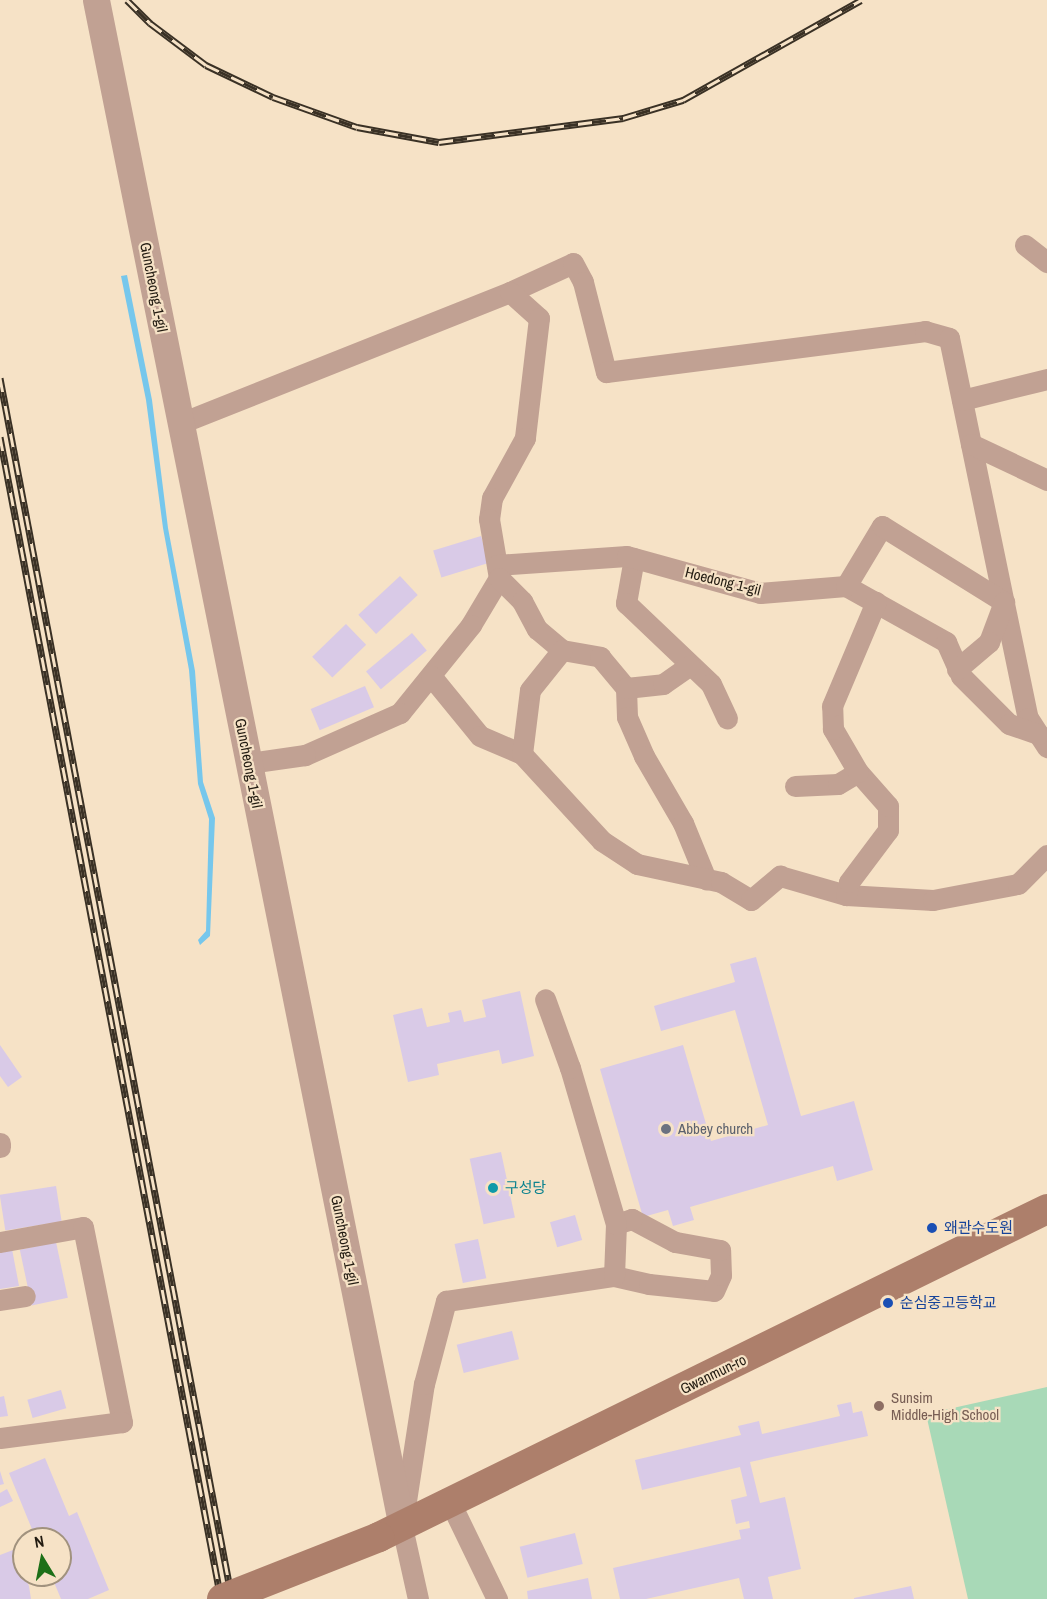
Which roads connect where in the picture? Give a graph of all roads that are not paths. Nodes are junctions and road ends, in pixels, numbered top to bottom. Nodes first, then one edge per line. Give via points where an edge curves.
1 (96, 0) edge
2 (1025, 245) dead end
3 (1047, 262) edge
4 (510, 292) junction
5 (1047, 379) edge
6 (962, 400) junction
7 (181, 423) junction
8 (971, 444) junction
9 (1047, 480) edge
10 (634, 558) junction
11 (498, 571) junction
12 (846, 586) junction
13 (876, 602) junction
14 (1004, 602) junction
15 (562, 650) junction
16 (689, 666) junction
17 (957, 669) junction
18 (430, 675) junction
19 (626, 688) junction
20 (727, 719) dead end
21 (1043, 740) edge
22 (522, 754) junction
23 (249, 764) junction
24 (858, 772) junction
25 (795, 786) dead end
26 (1047, 855) edge
27 (706, 879) junction
28 (846, 895) junction
29 (545, 999) dead end
30 (0, 1143) edge
31 (0, 1147) edge
32 (1047, 1209) edge
33 (616, 1224) junction
34 (0, 1242) edge
35 (614, 1276) junction
36 (25, 1296) dead end
37 (0, 1300) edge
38 (0, 1438) edge
39 (451, 1504) junction
40 (391, 1532) junction
41 (222, 1599) edge
42 (418, 1599) edge
43 (497, 1599) edge

1 - 7 street, Guncheong 1-gil
2 - 3 street
4 - 6 street via 573,263 583,282 606,372 925,331 949,338
4 - 7 street
4 - 11 street via 539,318 525,438 492,498 489,519
5 - 6 street
6 - 8 street
7 - 23 street, Guncheong 1-gil
8 - 9 street
8 - 14 street
10 - 11 street, Hoedong 1-gil
10 - 12 street, Hoedong 1-gil via 760,593
10 - 16 street via 626,603
11 - 15 street via 522,601 537,629
11 - 18 street via 471,625
12 - 13 street
12 - 14 street via 882,526
13 - 17 street via 946,642
13 - 24 street via 832,706 833,729
14 - 17 street via 989,642
14 - 21 street via 1028,718
15 - 19 street via 600,657
15 - 22 street via 530,690
16 - 19 street via 663,684
16 - 20 street via 711,684
17 - 21 street via 1009,724
18 - 22 street via 480,736
18 - 23 street via 400,713 304,755
19 - 27 street via 627,717 644,756 683,823
22 - 27 street via 602,841 637,864
23 - 40 street, Guncheong 1-gil
24 - 25 street via 838,784
24 - 28 street via 888,806 888,830 849,882
26 - 28 street via 1018,884 933,900
27 - 28 street via 721,882 751,900 780,876
29 - 33 street via 570,1068
30 - 31 street
32 - 39 main road, Gwanmun-ro
33 - 35 street
33 - 35 street via 632,1219 675,1242 720,1250 721,1275 714,1291
34 - 38 street via 83,1227 122,1422
35 - 40 street via 446,1301
36 - 37 street
39 - 40 main road, Gwanmun-ro
39 - 43 street
40 - 41 main road, Gwanmun-ro, bridge
40 - 42 street

